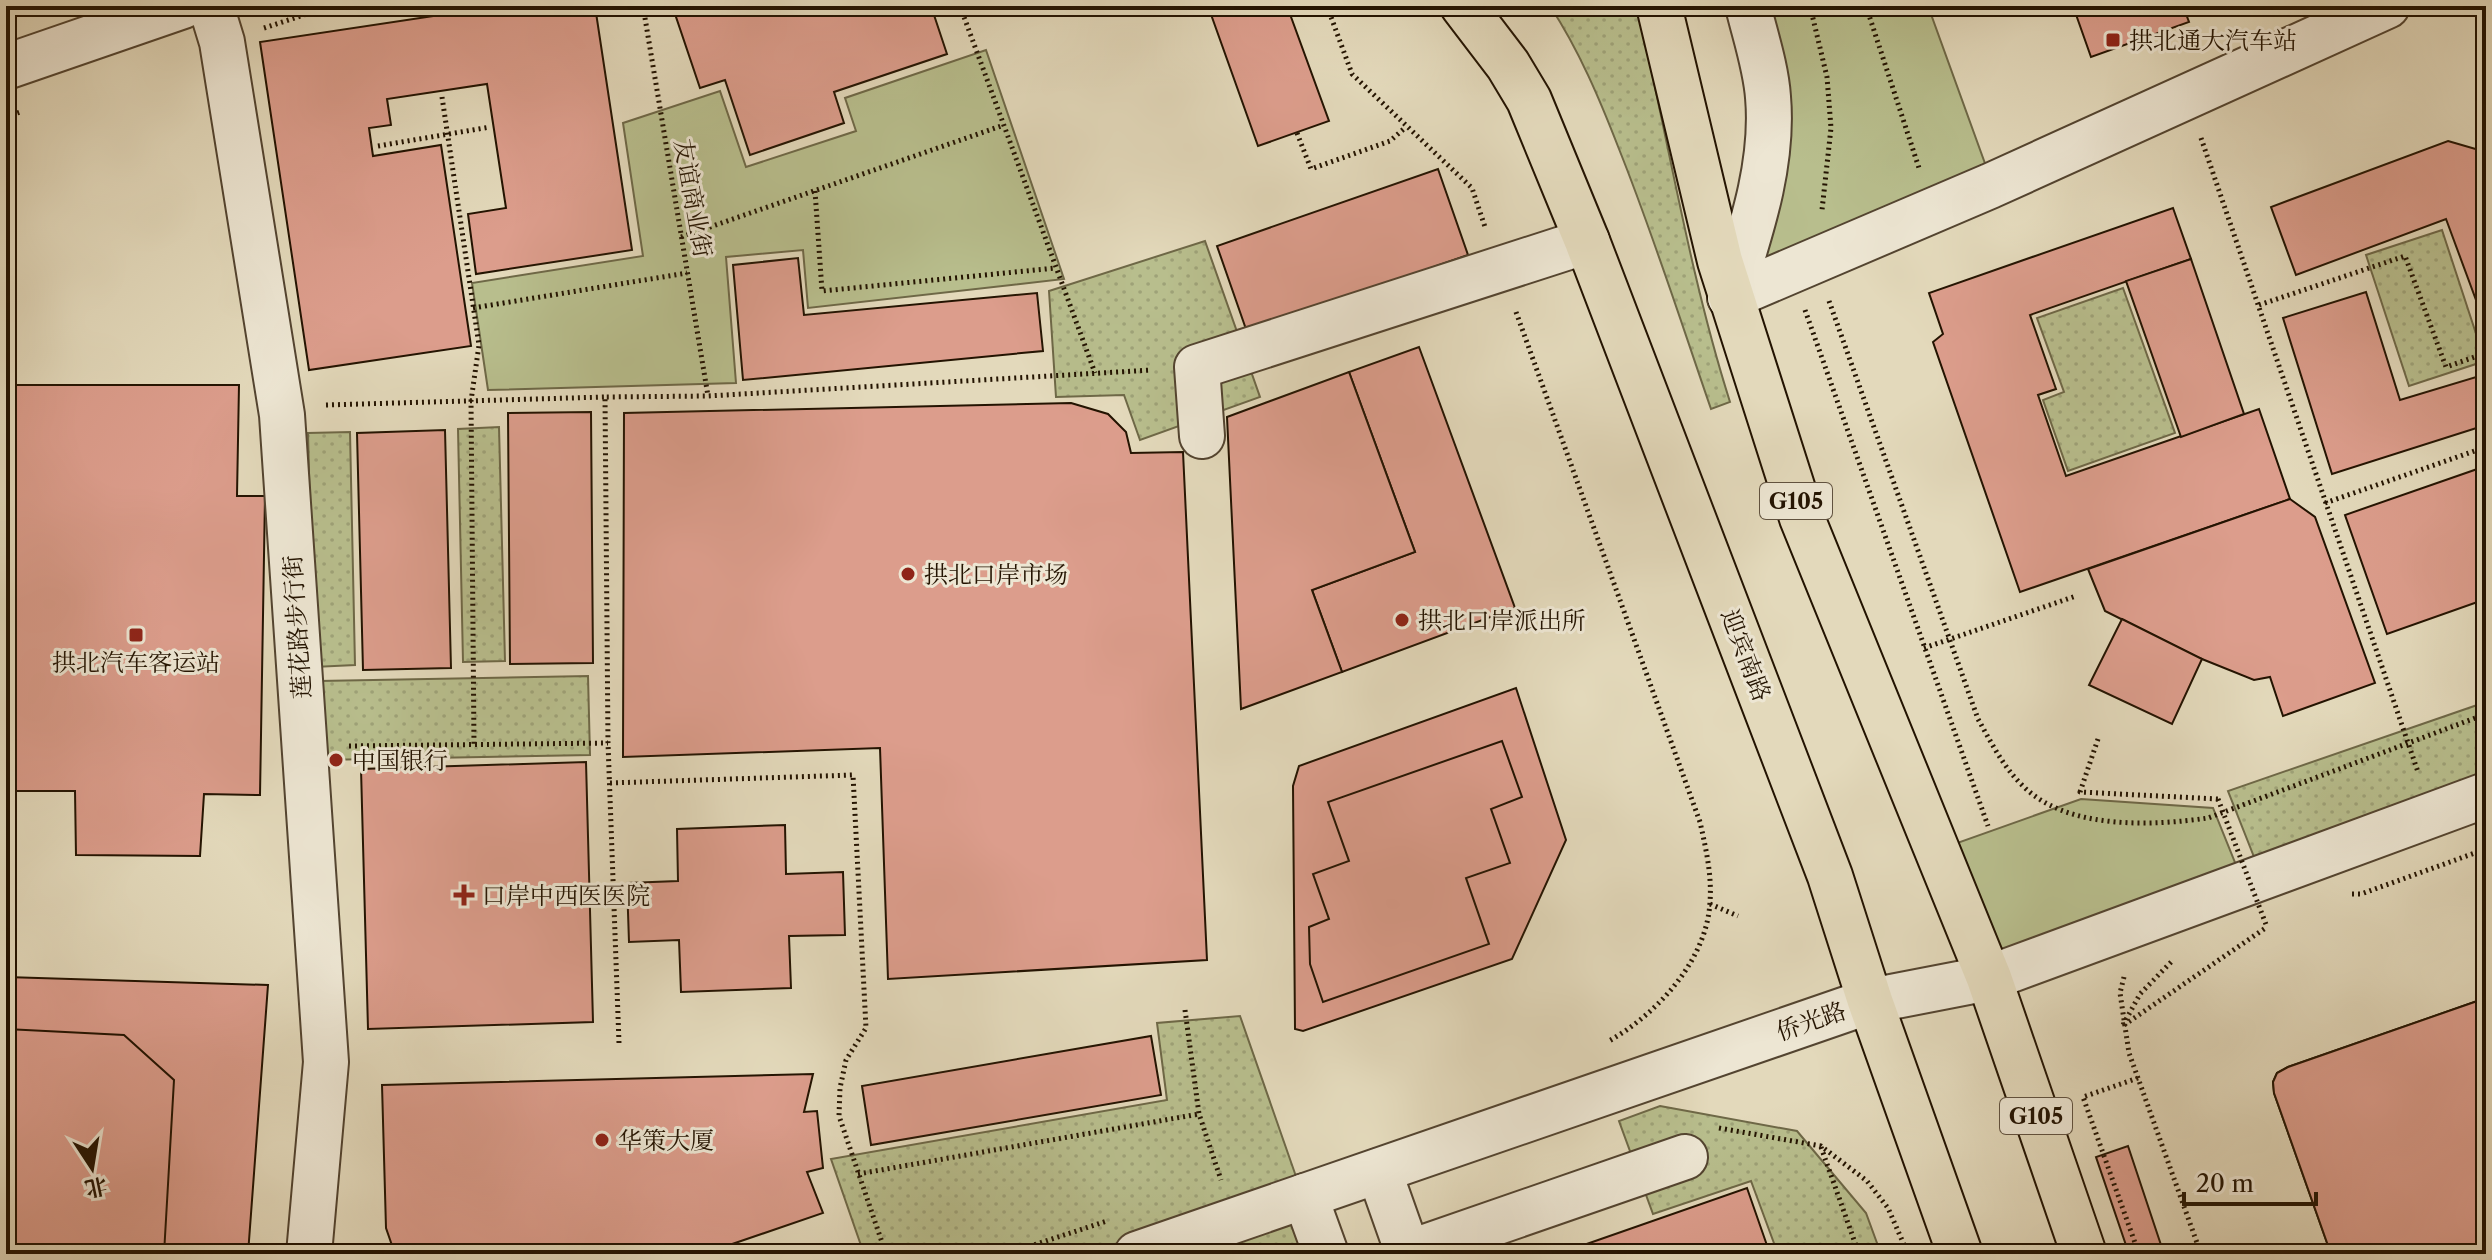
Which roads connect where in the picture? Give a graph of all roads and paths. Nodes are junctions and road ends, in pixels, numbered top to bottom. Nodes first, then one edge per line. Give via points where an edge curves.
1 (183, 6) edge
2 (211, 6) edge
3 (643, 6) edge
4 (960, 6) edge
5 (1327, 6) edge
6 (1463, 6) edge
7 (1659, 6) edge
8 (1748, 6) edge
9 (1810, 6) edge
10 (1866, 6) edge
11 (2387, 6) edge
12 (89, 21) edge
13 (6, 67) edge
14 (442, 97) dead end
15 (2186, 97) junction
16 (1004, 125) junction
17 (490, 127) dead end
18 (1406, 127) junction
19 (1297, 133) dead end
20 (448, 135) junction
21 (378, 146) dead end
22 (815, 191) junction
23 (1933, 211) junction
24 (681, 237) junction
25 (1587, 241) junction
26 (1803, 266) junction
27 (1056, 268) junction
28 (1501, 269) junction
29 (687, 273) junction
30 (1730, 297) junction
31 (2258, 306) junction
32 (473, 308) junction
33 (2486, 353) edge
34 (1197, 367) junction
35 (1095, 373) junction
36 (708, 396) junction
37 (605, 397) junction
38 (471, 401) junction
39 (281, 406) junction
40 (1202, 436) dead end
41 (2486, 447) edge
42 (2325, 503) junction
43 (2076, 596) dead end
44 (1950, 640) junction
45 (1924, 648) junction
46 (2486, 714) edge
47 (2098, 739) dead end
48 (2408, 742) junction
49 (608, 743) junction
50 (474, 745) junction
51 (305, 746) junction
52 (610, 783) junction
53 (2486, 795) edge
54 (2433, 814) junction
55 (1988, 826) dead end
56 (1710, 904) junction
57 (1738, 916) dead end
58 (1989, 978) junction
59 (1870, 1001) junction
60 (1185, 1010) dead end
61 (619, 1043) dead end
62 (1603, 1044) dead end
63 (2138, 1078) junction
64 (1199, 1114) junction
65 (1821, 1146) dead end
66 (1685, 1157) dead end
67 (1379, 1171) junction
68 (858, 1174) junction
69 (1222, 1183) dead end
70 (1305, 1196) junction
71 (1129, 1235) edge
72 (309, 1254) edge
73 (886, 1254) edge
74 (1006, 1254) edge
75 (1326, 1254) edge
76 (1859, 1254) edge
77 (1960, 1254) edge
78 (2084, 1254) edge
79 (2139, 1254) edge
80 (2201, 1254) edge

1 - 12 street
2 - 39 street, 莲花路步行街 via 222,42
3 - 24 path, 友谊商业街
4 - 16 path
5 - 18 path via 1352,74
6 - 25 highway, 迎宾南路 via 1529,100
7 - 30 highway, G105
8 - 30 street via 1768,96 1767,159
9 - 26 path via 1827,77 1831,128 1827,176
10 - 23 path
11 - 15 street
12 - 13 street
14 - 20 path
15 - 23 street
15 - 31 path
16 - 22 path
16 - 27 path
17 - 20 path
18 - 19 path via 1390,141 1311,169
18 - 28 path via 1472,188
20 - 21 path
20 - 32 path
22 - 24 path
22 - 27 path via 822,291
23 - 26 street
24 - 29 path, 友谊商业街
25 - 28 street
25 - 59 highway, 迎宾南路 via 1830,876
26 - 30 street
26 - 44 path
26 - 45 path
27 - 35 path
28 - 34 street
28 - 56 path via 1700,822
29 - 32 path
29 - 36 path, 友谊商业街
30 - 58 highway, G105 via 1802,518
31 - 33 path via 2405,256 2446,367
31 - 42 path
32 - 38 path via 479,345
34 - 35 path
34 - 40 street
35 - 36 path
36 - 37 path
37 - 38 path
37 - 49 path
38 - 39 path
38 - 50 path
39 - 51 street, 莲花路步行街
41 - 42 path
42 - 48 path
43 - 44 path
44 - 45 path
44 - 48 path via 1978,719 1996,752 2023,787 2047,804 2079,815 2170,824 2208,818
45 - 55 path
46 - 48 path
47 - 63 path, bridge via 2080,792 2218,799 2267,927 2123,1025
48 - 54 path
49 - 50 path
49 - 52 path
50 - 51 path
51 - 72 street, 莲花路步行街 via 326,1062
52 - 61 path
52 - 68 path via 853,775 866,1028 846,1060 839,1116
53 - 54 street, 侨光路
54 - 58 street, 侨光路
56 - 57 path
56 - 62 path via 1699,945 1667,996
58 - 59 street, 侨光路
58 - 78 highway, G105
59 - 67 street, 侨光路
59 - 77 highway, 迎宾南路
60 - 64 path
63 - 79 path via 2083,1097
63 - 80 path
64 - 68 path
64 - 69 path
65 - 76 path
66 - 67 street via 1408,1253
67 - 70 street, 侨光路
68 - 73 path
70 - 71 street, 侨光路
70 - 75 street
71 - 74 path

